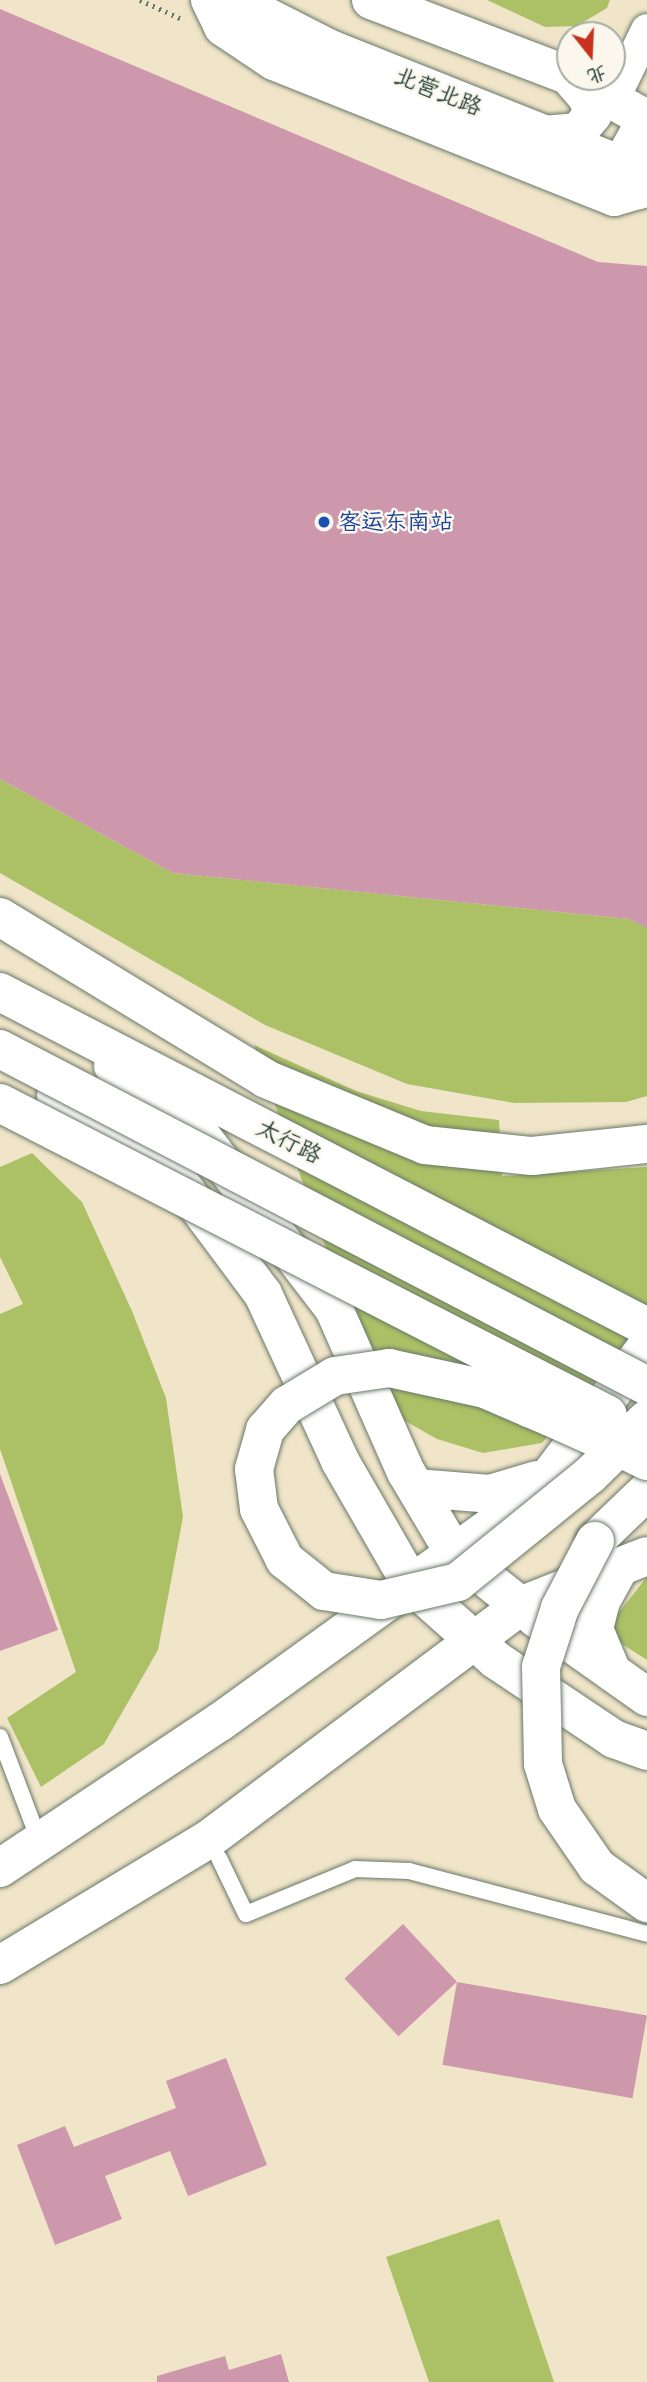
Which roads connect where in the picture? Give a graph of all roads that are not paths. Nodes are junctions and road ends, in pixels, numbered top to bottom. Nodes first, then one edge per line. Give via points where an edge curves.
1 (210, 0) edge
2 (234, 0) edge
3 (371, 0) edge
4 (647, 30) edge
5 (556, 71) edge
6 (582, 91) edge
7 (594, 91) edge
8 (612, 102) junction
9 (647, 119) edge
10 (544, 135) junction
11 (640, 172) edge
12 (0, 916) edge
13 (0, 968) edge
14 (0, 993) edge
15 (0, 1049) edge
16 (0, 1069) edge
17 (170, 1081) junction
18 (0, 1103) edge
19 (647, 1144) edge
20 (647, 1327) edge
21 (647, 1346) edge
22 (647, 1386) edge
23 (647, 1419) edge
24 (647, 1434) edge
25 (647, 1461) edge
26 (550, 1476) junction
27 (416, 1488) junction
28 (647, 1490) edge
29 (454, 1553) junction
30 (633, 1561) edge
31 (411, 1584) junction
32 (520, 1606) junction
33 (475, 1640) junction
34 (612, 1672) junction
35 (647, 1697) edge
36 (0, 1737) edge
37 (647, 1751) edge
38 (211, 1842) junction
39 (41, 1845) junction
40 (0, 1868) edge
41 (647, 1903) edge
42 (647, 1934) edge
43 (0, 1965) edge

1 - 11 main road via 223,27 274,61 576,182 614,197 639,190
2 - 10 main road, 北营北路 via 330,48
3 - 5 main road
4 - 8 street
6 - 10 main road via 593,114 578,132
7 - 8 main road
8 - 9 main road
9 - 11 main road
10 - 11 main road, 北营北路
12 - 19 main road via 266,1079 425,1145 532,1156
13 - 17 main road
14 - 17 main road, 太行路
14 - 27 main road via 183,1112 334,1309
15 - 22 main road, bridge
16 - 31 main road via 66,1100 172,1172 263,1294 340,1461
17 - 20 main road, 太行路
18 - 24 main road, bridge
21 - 26 main road
23 - 25 main road, bridge via 638,1428 619,1447 609,1457 590,1475 458,1582 381,1601 324,1591 285,1560 259,1509 254,1469 265,1430 287,1405 335,1376 389,1367 485,1389 550,1417 562,1423 612,1445 624,1450
26 - 27 main road via 490,1494
26 - 29 main road via 537,1493
27 - 29 main road
28 - 41 main road, bridge via 595,1541 560,1608 541,1667 543,1764 557,1810 597,1867
29 - 31 main road
29 - 32 main road
30 - 32 main road
30 - 34 main road via 601,1601 594,1629
31 - 33 main road
31 - 39 main road
32 - 33 main road
32 - 34 main road
33 - 37 main road via 496,1660 614,1739
33 - 38 main road
34 - 35 main road
36 - 39 lane
38 - 42 lane via 246,1914 355,1869 409,1871
38 - 43 main road
39 - 40 main road

